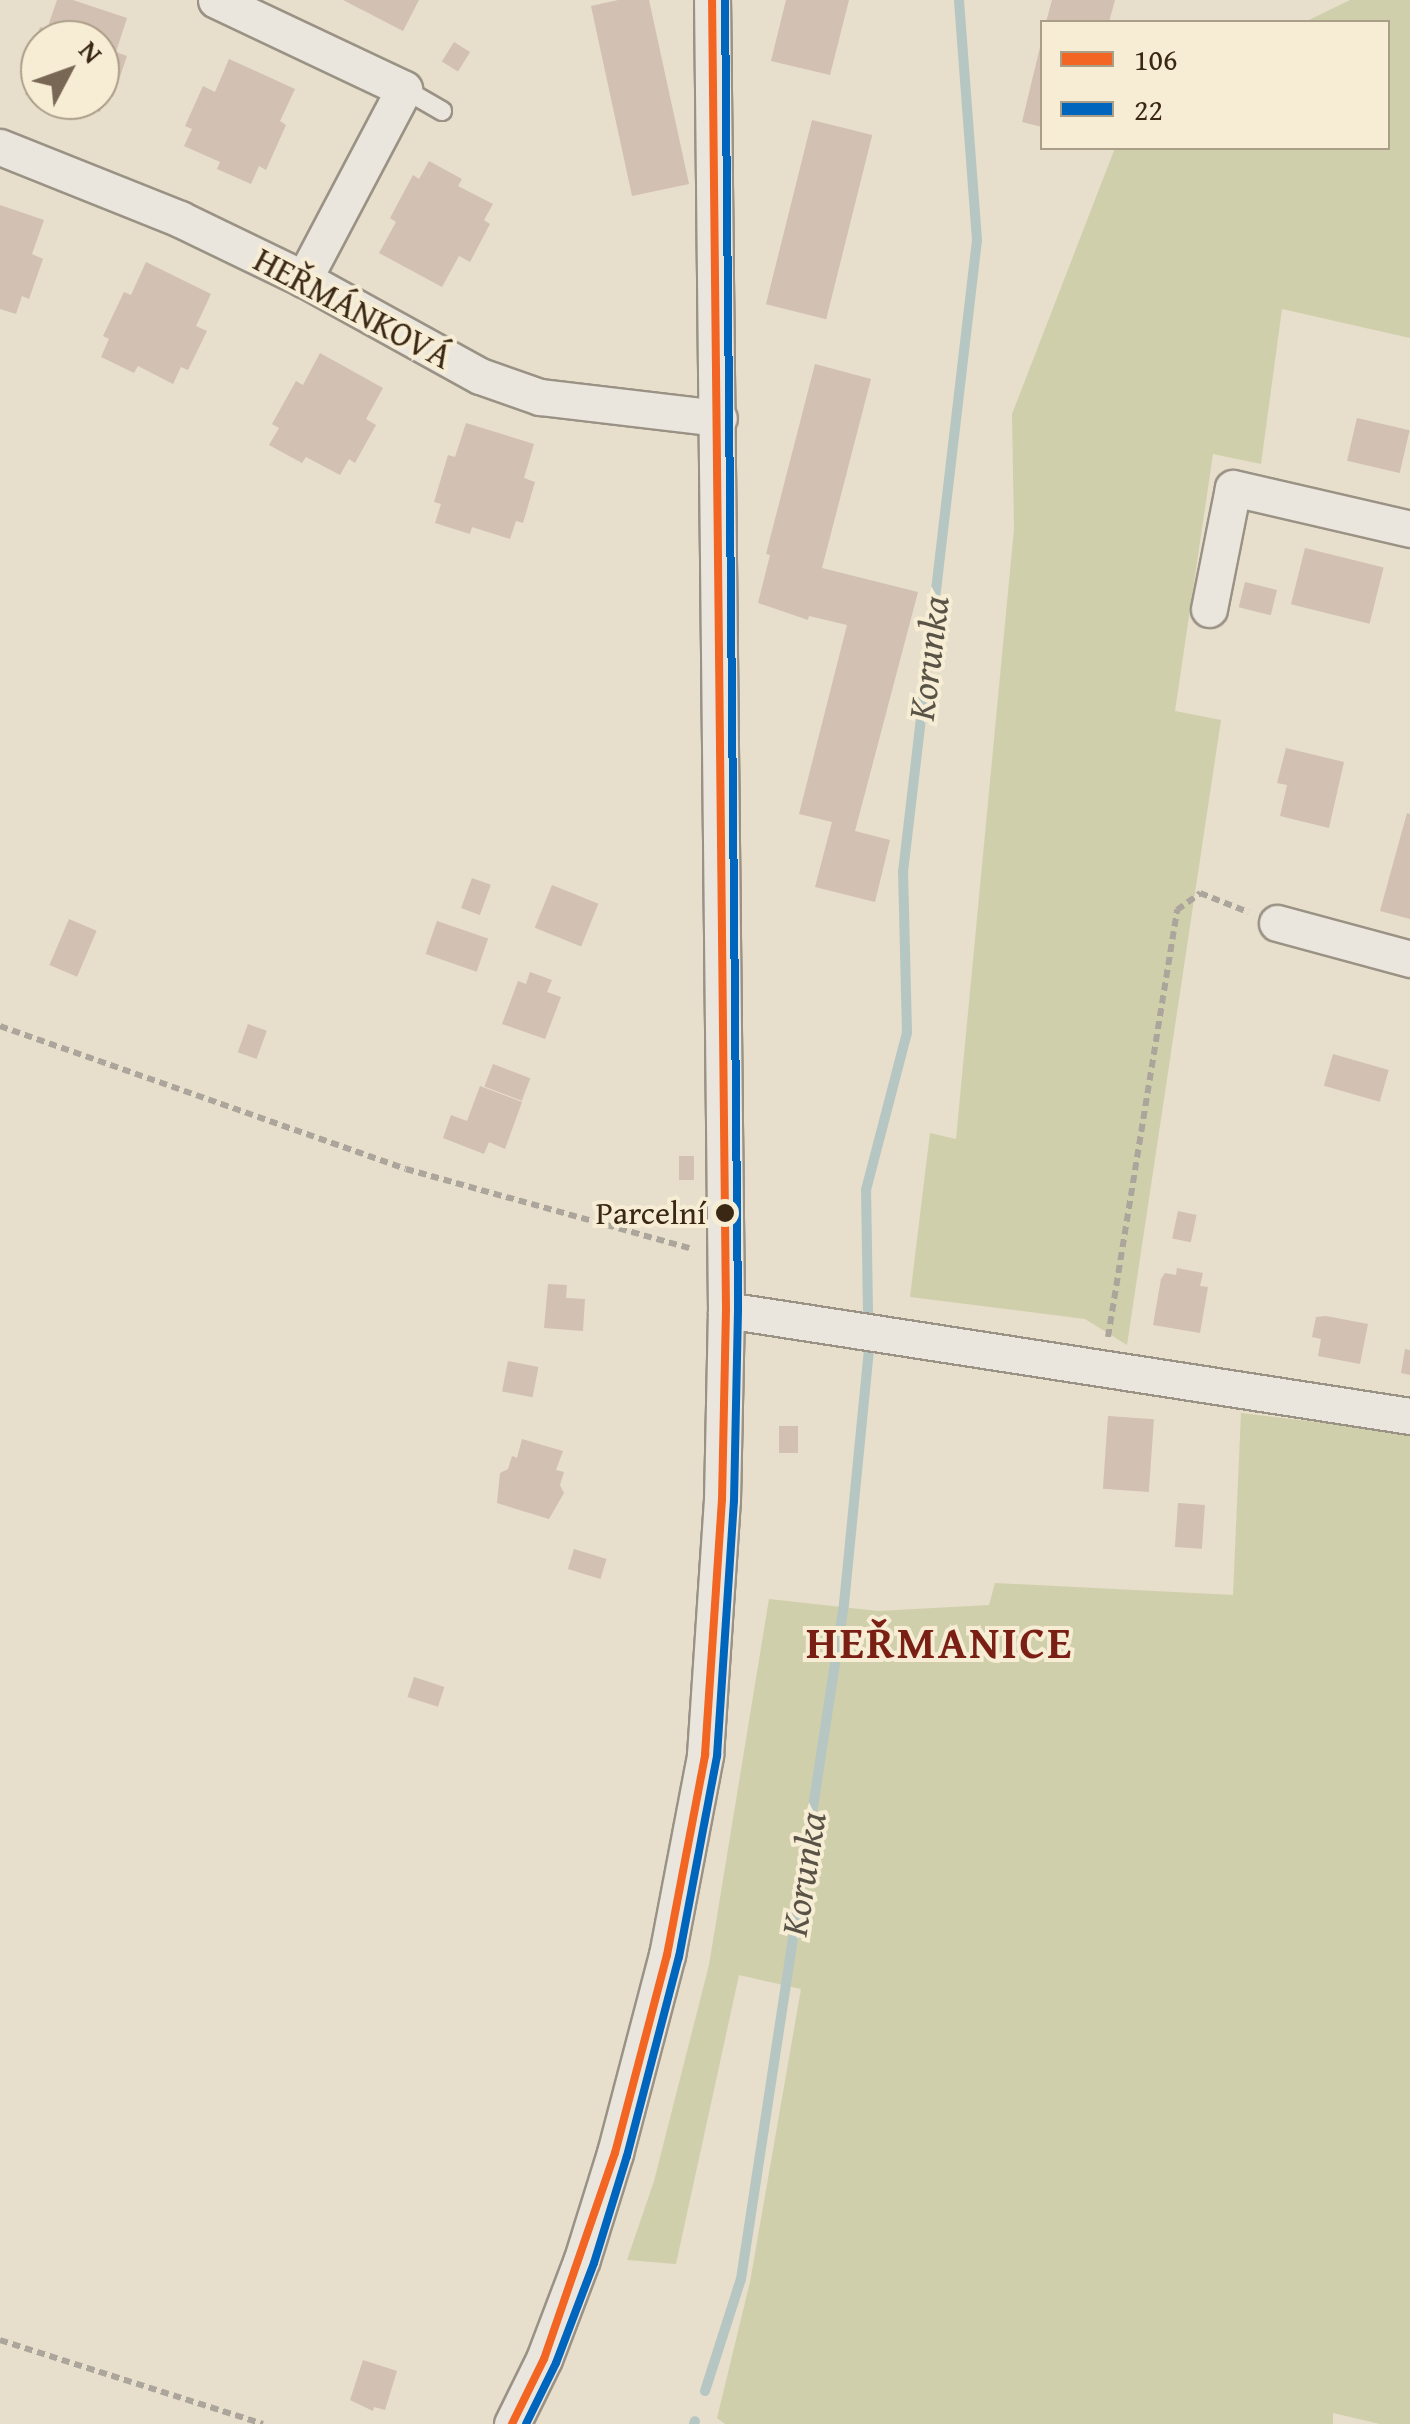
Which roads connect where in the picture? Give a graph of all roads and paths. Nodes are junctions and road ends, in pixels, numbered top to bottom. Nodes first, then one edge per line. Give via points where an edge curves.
1 (216, 0) edge
2 (712, 0) edge
3 (404, 89) junction
4 (442, 111) dead end
5 (0, 148) edge
6 (304, 279) junction
7 (719, 418) junction
8 (1410, 529) edge
9 (1209, 609) dead end
10 (1277, 923) joint
11 (1410, 959) edge
12 (0, 1026) edge
13 (726, 1258) junction
14 (726, 1310) junction
15 (1102, 1368) junction
16 (1410, 1416) edge
17 (0, 2340) edge
18 (263, 2424) edge
19 (512, 2424) edge

1 - 3 street
2 - 7 street
3 - 4 lane
3 - 6 street
5 - 6 street, HEŘMÁNKOVÁ via 180,219
6 - 7 street, HEŘMÁNKOVÁ via 480,376 540,397
7 - 13 street
8 - 9 street via 1233,488
10 - 11 street
10 - 15 path via 1200,893 1177,910
12 - 13 path via 406,1169
13 - 14 street
14 - 15 street
14 - 19 street via 705,1754 670,1937 582,2259
15 - 16 street
17 - 18 path

